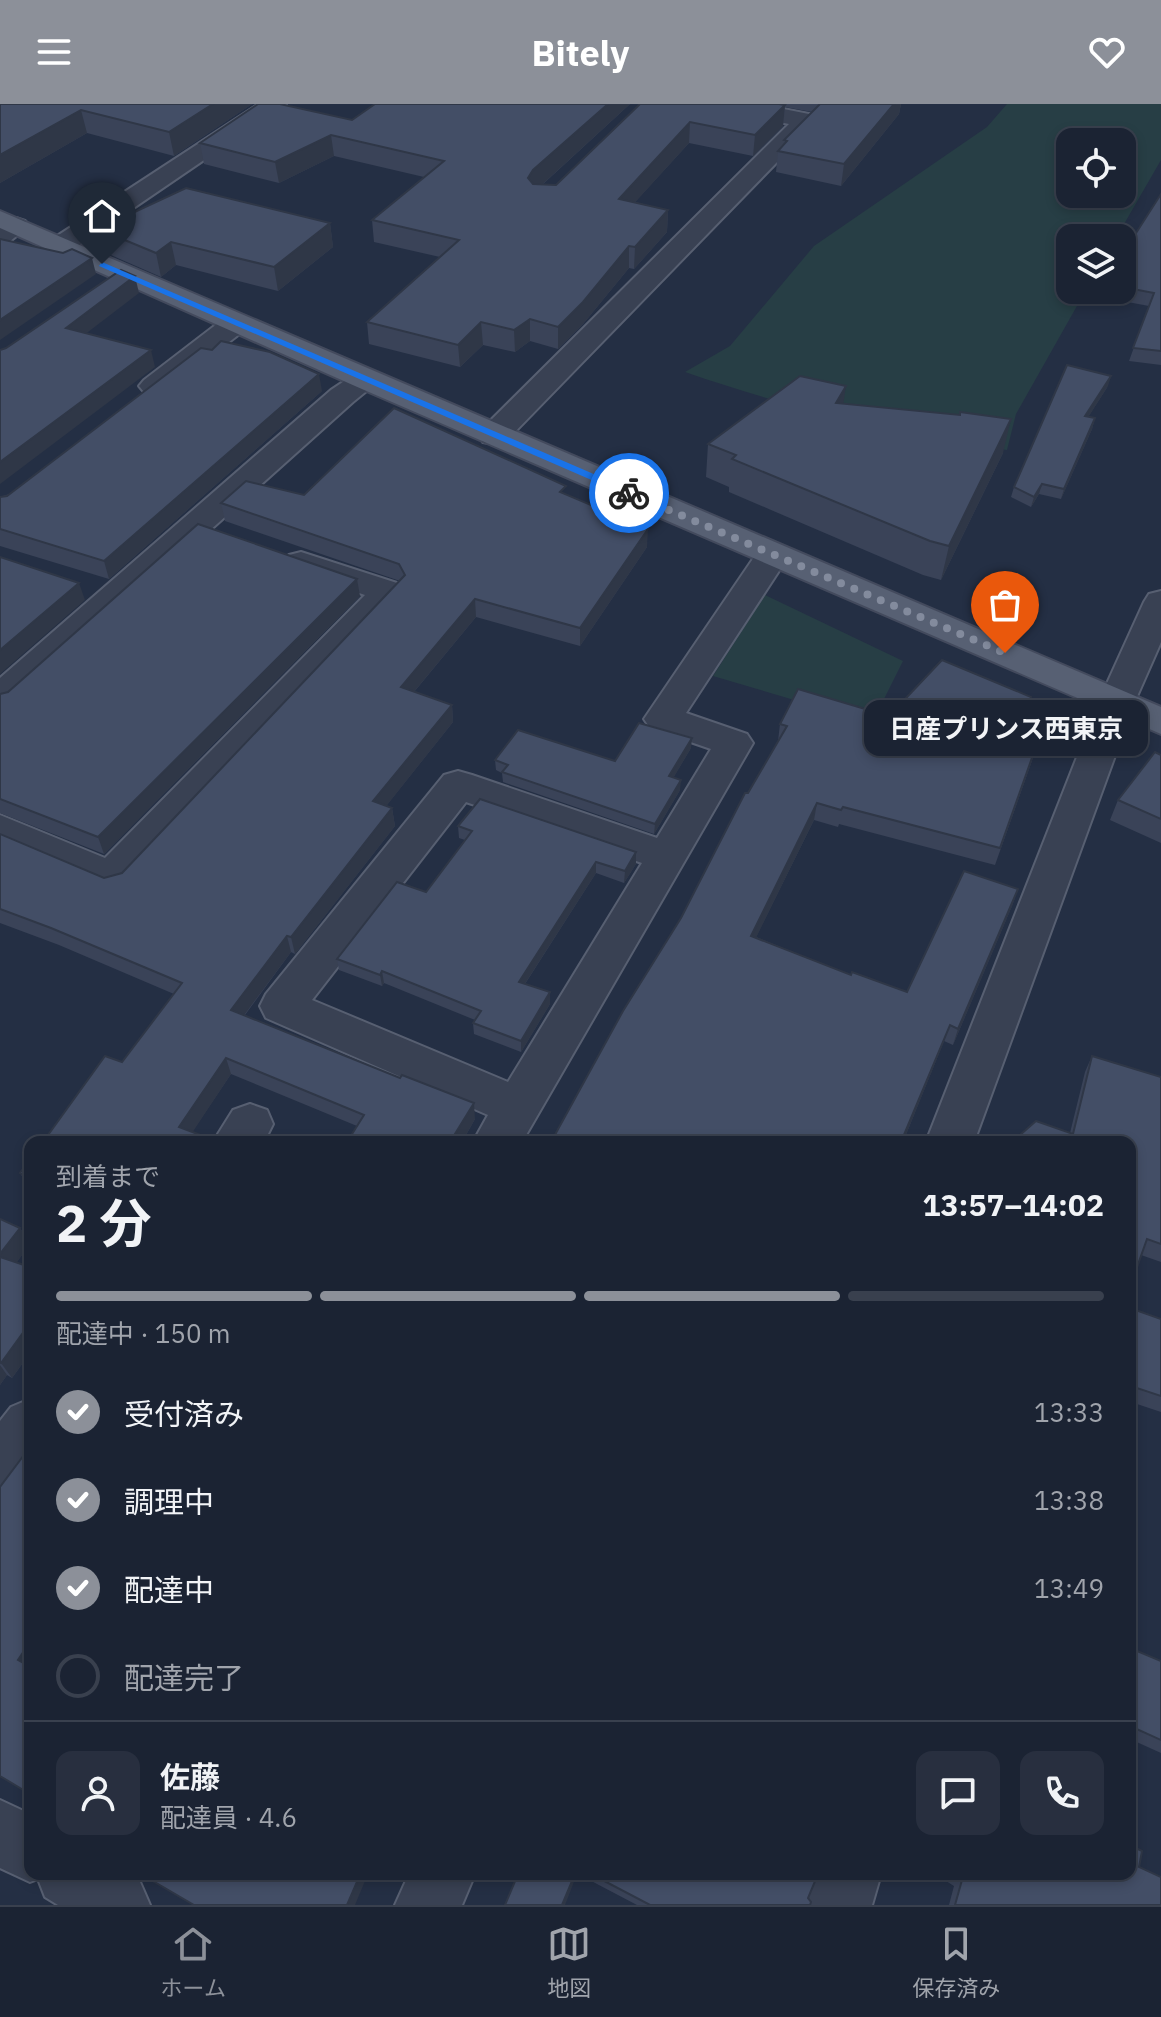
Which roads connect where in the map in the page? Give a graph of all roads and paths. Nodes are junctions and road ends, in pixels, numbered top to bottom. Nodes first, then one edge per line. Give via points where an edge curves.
1 (275, 104) edge
2 (721, 104) edge
3 (5, 227) edge
4 (60, 246) junction
5 (236, 323) junction
6 (365, 380) junction
7 (126, 407) edge
8 (494, 435) junction
9 (270, 551) edge
10 (773, 554) junction
11 (1161, 602) edge
12 (0, 698) edge
13 (1117, 701) junction
14 (1161, 721) edge
15 (0, 829) edge
16 (667, 856) junction
17 (508, 1124) edge
18 (952, 1136) edge
19 (24, 1433) edge
20 (0, 1466) edge
21 (0, 1832) edge
22 (24, 1846) edge
23 (77, 1880) edge
24 (440, 1880) edge
25 (847, 1880) edge
26 (117, 1905) edge
27 (428, 1905) edge
28 (839, 1905) edge

1 - 4 street
2 - 8 street via 806,120
3 - 4 main road
4 - 5 main road via 112,280
5 - 6 main road
5 - 7 street
6 - 8 main road
6 - 12 street via 342,396 211,531 103,591
8 - 10 main road
9 - 15 street via 388,591 111,877
10 - 13 main road
10 - 16 street via 663,719 734,743
11 - 13 street
13 - 14 main road
13 - 18 street
16 - 17 street
16 - 17 street via 458,785 282,1006
19 - 20 street
21 - 22 street
23 - 26 street
24 - 27 street
25 - 28 street

